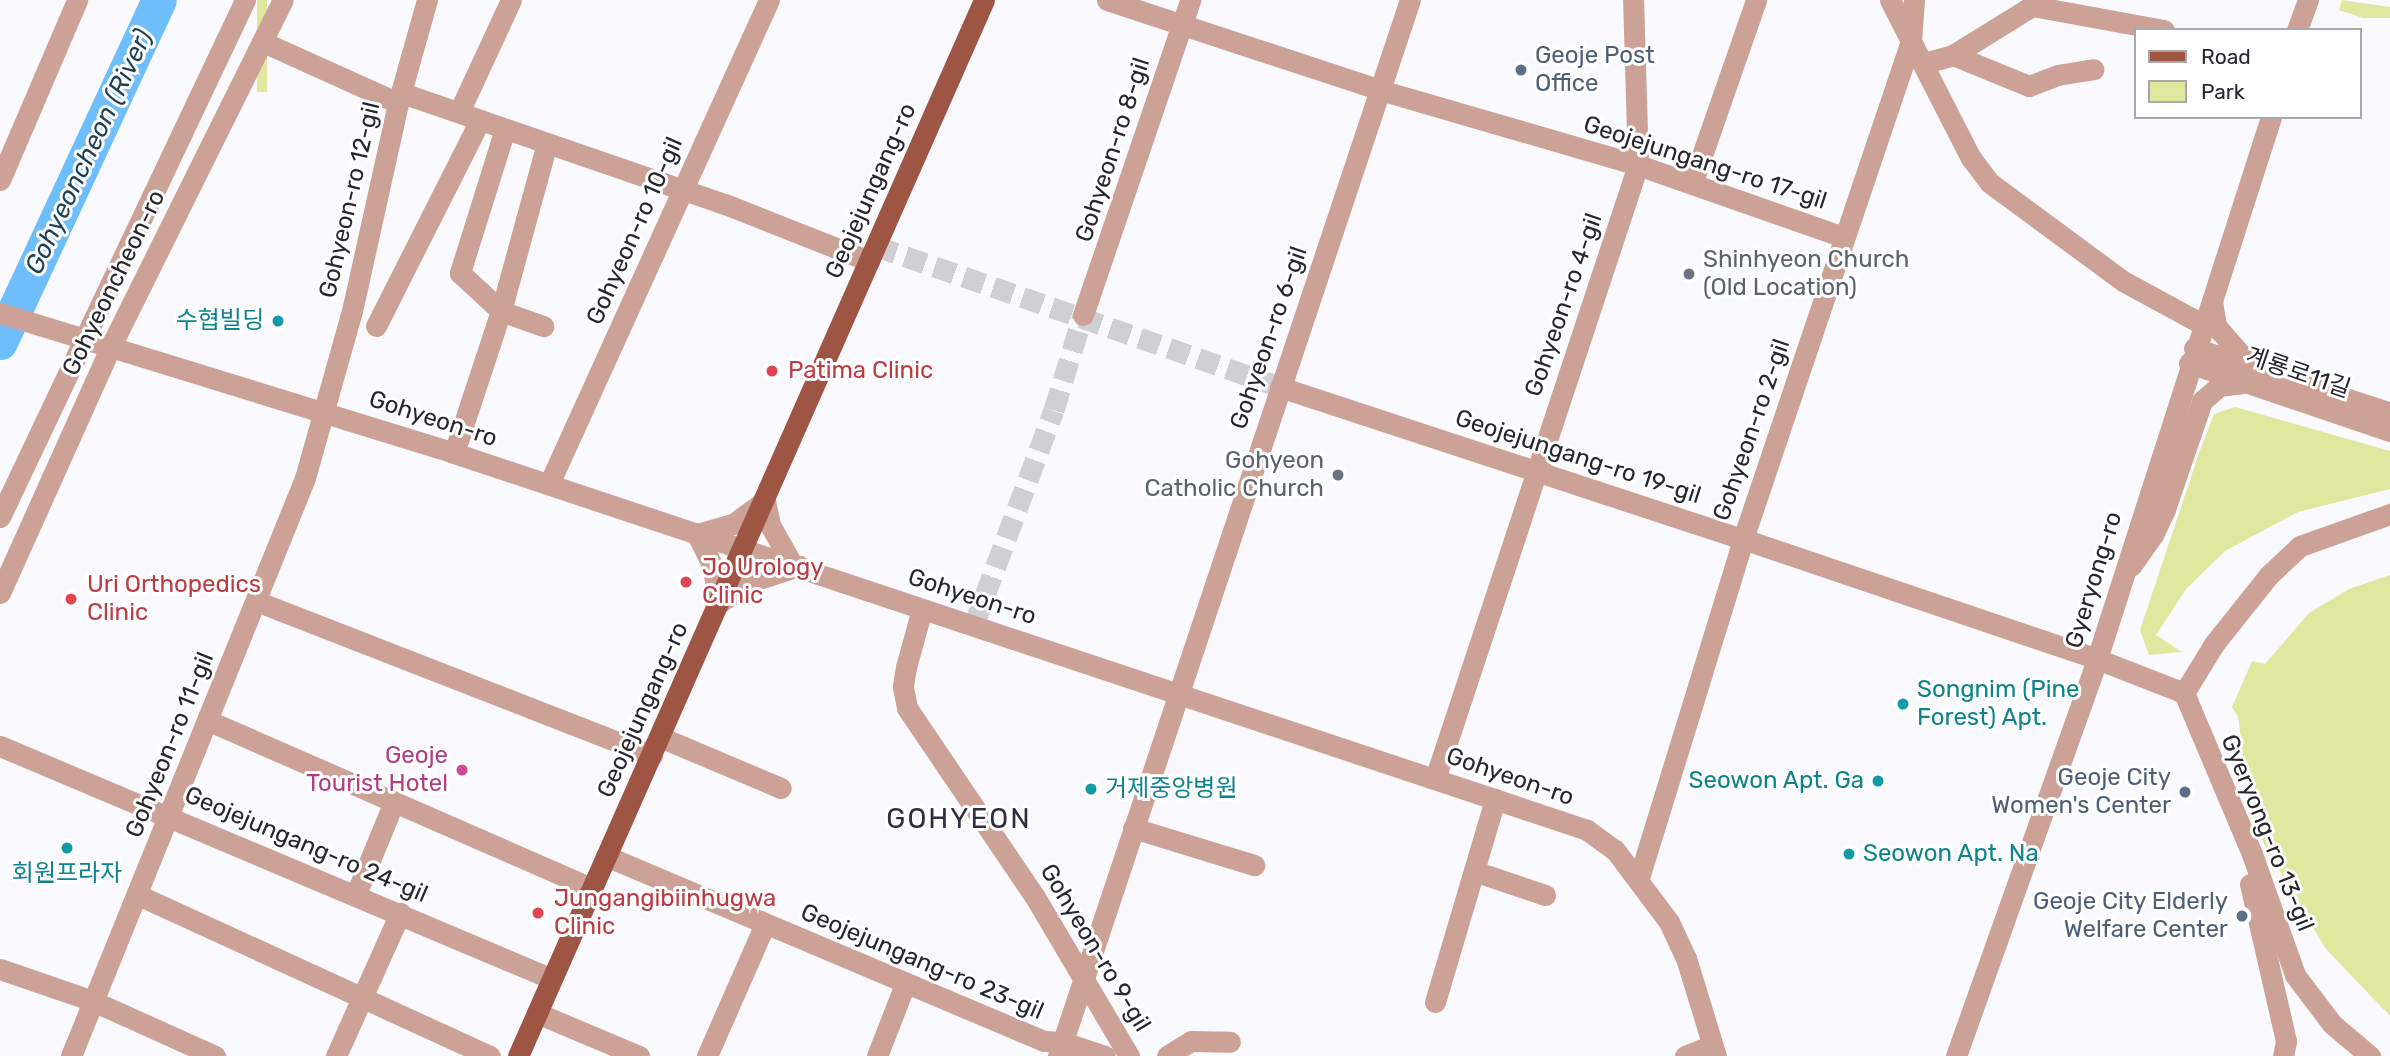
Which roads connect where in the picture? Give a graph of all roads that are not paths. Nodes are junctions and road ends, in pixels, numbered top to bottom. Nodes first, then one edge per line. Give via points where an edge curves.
1 (77, 0) edge
2 (245, 0) edge
3 (283, 0) edge
4 (427, 0) edge
5 (511, 0) edge
6 (769, 0) edge
7 (984, 0) edge
8 (1107, 0) edge
9 (1190, 0) edge
10 (1410, 0) edge
11 (1633, 0) edge
12 (1756, 0) edge
13 (1890, 0) edge
14 (1914, 0) edge
15 (2308, 0) edge
16 (1182, 24) junction
17 (2153, 28) edge
18 (2298, 28) edge
19 (1911, 41) junction
20 (262, 42) junction
21 (1953, 55) junction
22 (1924, 63) junction
23 (2094, 69) dead end
24 (1380, 90) junction
25 (400, 98) junction
26 (459, 112) junction
27 (2271, 119) edge
28 (480, 120) junction
29 (505, 129) junction
30 (547, 143) junction
31 (1638, 165) junction
32 (0, 180) edge
33 (1692, 184) junction
34 (681, 189) junction
35 (1844, 237) junction
36 (869, 261) junction
37 (2212, 296) junction
38 (500, 311) junction
39 (0, 313) edge
40 (1083, 315) tunnel mouth
41 (2202, 324) junction
42 (376, 326) dead end
43 (543, 326) dead end
44 (85, 339) junction
45 (111, 346) junction
46 (2192, 355) junction
47 (2249, 375) junction
48 (1280, 387) junction
49 (326, 412) junction
50 (2390, 413) edge
51 (2390, 431) edge
52 (454, 453) junction
53 (1536, 471) junction
54 (550, 484) junction
55 (765, 501) junction
56 (2390, 514) edge
57 (0, 517) edge
58 (697, 534) junction
59 (1743, 539) junction
60 (743, 549) junction
61 (796, 565) junction
62 (2123, 575) junction
63 (0, 593) edge
64 (256, 601) junction
65 (719, 603) junction
66 (922, 609) junction
67 (2097, 659) junction
68 (1175, 693) junction
69 (2184, 693) junction
70 (209, 721) junction
71 (0, 746) edge
72 (656, 746) junction
73 (1435, 779) junction
74 (781, 789) dead end
75 (1496, 799) junction
76 (394, 802) junction
77 (170, 816) junction
78 (1133, 828) junction
79 (2252, 854) junction
80 (606, 856) junction
81 (1254, 865) dead end
82 (1474, 871) junction
83 (1639, 878) junction
84 (592, 888) junction
85 (356, 894) junction
86 (138, 895) junction
87 (1545, 895) dead end
88 (400, 913) junction
89 (765, 925) junction
90 (0, 969) edge
91 (1084, 977) junction
92 (552, 979) junction
93 (905, 984) junction
94 (362, 998) junction
95 (93, 1001) junction
96 (1435, 1002) dead end
97 (537, 1013) junction
98 (1230, 1042) dead end
99 (1060, 1049) edge
100 (1714, 1051) edge
101 (71, 1056) edge
102 (215, 1056) edge
103 (336, 1056) edge
104 (490, 1056) edge
105 (518, 1056) edge
106 (639, 1056) edge
107 (707, 1056) edge
108 (877, 1056) edge
109 (1105, 1056) edge
110 (1129, 1056) edge
111 (1167, 1056) edge
112 (1685, 1056) edge
113 (1956, 1056) edge
114 (2283, 1056) edge
115 (2370, 1056) edge

1 - 32 street
2 - 44 street, Gohyeoncheon-ro
3 - 20 street, Gohyeoncheon-ro
4 - 25 street, Gohyeon-ro 12-gil
5 - 26 street
6 - 34 street, Gohyeon-ro 10-gil
7 - 36 main road, Geojejungang-ro
8 - 16 street, Geojejungang-ro 17-gil
9 - 16 street, Gohyeon-ro 8-gil
10 - 24 street, Gohyeon-ro 6-gil
11 - 31 street, Gohyeon-ro 4-gil
12 - 33 street
13 - 19 street
14 - 19 street, Gohyeon-ro 2-gil
15 - 18 street
16 - 24 street, Geojejungang-ro 17-gil
16 - 40 street, Gohyeon-ro 8-gil
17 - 21 street via 2032,6
19 - 22 street
19 - 35 street, Gohyeon-ro 2-gil
20 - 25 street
20 - 45 street, Gohyeoncheon-ro
21 - 22 street
21 - 23 street via 2029,86 2057,75
22 - 41 street via 1971,158 1990,183 2123,281
24 - 31 street, Geojejungang-ro 17-gil
24 - 48 street, Gohyeon-ro 6-gil
25 - 26 street
25 - 49 street, Gohyeon-ro 12-gil
26 - 28 street
27 - 37 street, Gyeryong-ro
28 - 29 street
28 - 42 street
29 - 30 street
29 - 38 street via 460,272
30 - 34 street
30 - 38 street
31 - 33 street, Geojejungang-ro 17-gil
31 - 53 street, Gohyeon-ro 4-gil
33 - 35 street, Geojejungang-ro 17-gil
34 - 36 street
34 - 54 street, Gohyeon-ro 10-gil
35 - 59 street, Gohyeon-ro 2-gil
36 - 55 main road, Geojejungang-ro
37 - 41 street, Gyeryong-ro
37 - 47 street via 2216,327
38 - 43 street
38 - 52 street
39 - 44 street, Gohyeon-ro
41 - 46 street, Gyeryong-ro
44 - 45 street, Gohyeon-ro
44 - 57 street, Gohyeoncheon-ro
45 - 49 street, Gohyeon-ro
45 - 63 street, Gohyeoncheon-ro
46 - 47 street, 계룡로11길
46 - 62 street, Gyeryong-ro
47 - 50 street, 계룡로11길
47 - 51 street, 계룡로11길
47 - 62 street via 2219,386 2202,401 2153,535
48 - 53 street, Geojejungang-ro 19-gil
48 - 68 street, Gohyeon-ro 6-gil
49 - 52 street, Gohyeon-ro
49 - 64 street, Gohyeon-ro 11-gil
52 - 54 street, Gohyeon-ro
53 - 59 street, Geojejungang-ro 19-gil
53 - 73 street, Gohyeon-ro 4-gil
54 - 58 street, Gohyeon-ro
55 - 58 street via 733,524
55 - 60 main road, Geojejungang-ro
55 - 61 street via 775,537
56 - 69 street via 2300,546 2268,576 2214,644
58 - 60 street, Gohyeon-ro
58 - 65 street via 712,565
59 - 67 street, Geojejungang-ro 19-gil
59 - 83 street, Gohyeon-ro 2-gil
60 - 61 street, Gohyeon-ro
60 - 65 main road, Geojejungang-ro
61 - 65 street via 750,582
61 - 66 street, Gohyeon-ro
62 - 67 street, Gyeryong-ro
64 - 70 street, Gohyeon-ro 11-gil
64 - 72 street
65 - 72 main road, Geojejungang-ro
66 - 68 street, Gohyeon-ro
66 - 91 street, Gohyeon-ro 9-gil via 905,677 907,708
67 - 69 street
67 - 113 street, Gyeryong-ro
68 - 73 street, Gohyeon-ro
68 - 78 street, Gohyeon-ro 6-gil
69 - 79 street, Gyeryong-ro 13-gil
70 - 76 street
70 - 77 street, Gohyeon-ro 11-gil
71 - 77 street, Geojejungang-ro 24-gil
72 - 74 street
72 - 80 main road, Geojejungang-ro
73 - 75 street, Gohyeon-ro
75 - 82 street
75 - 83 street, Gohyeon-ro via 1587,830 1615,850
76 - 84 street
76 - 85 street
77 - 85 street, Geojejungang-ro 24-gil
77 - 86 street, Gohyeon-ro 11-gil
78 - 81 street
78 - 91 street, Gohyeon-ro 6-gil
79 - 114 street via 2250,885 2286,1041
79 - 115 street, Gyeryong-ro 13-gil via 2295,975 2332,1024
80 - 84 main road, Geojejungang-ro
80 - 89 street, Geojejungang-ro 23-gil
82 - 87 street
82 - 96 street
83 - 100 street, Gohyeon-ro via 1686,958
84 - 92 main road, Geojejungang-ro
85 - 88 street, Geojejungang-ro 24-gil
86 - 94 street
86 - 95 street, Gohyeon-ro 11-gil
88 - 92 street, Geojejungang-ro 24-gil
88 - 94 street
89 - 93 street, Geojejungang-ro 23-gil
89 - 107 street
90 - 95 street
91 - 99 street, Gohyeon-ro 6-gil
91 - 110 street, Gohyeon-ro 9-gil
92 - 97 main road, Geojejungang-ro
93 - 99 street, Geojejungang-ro 23-gil
93 - 108 street
94 - 103 street
94 - 104 street
95 - 101 street, Gohyeon-ro 11-gil
95 - 102 street
97 - 105 main road, Geojejungang-ro
97 - 106 street
98 - 111 street via 1191,1041
99 - 109 street, Geojejungang-ro 23-gil
100 - 112 street

